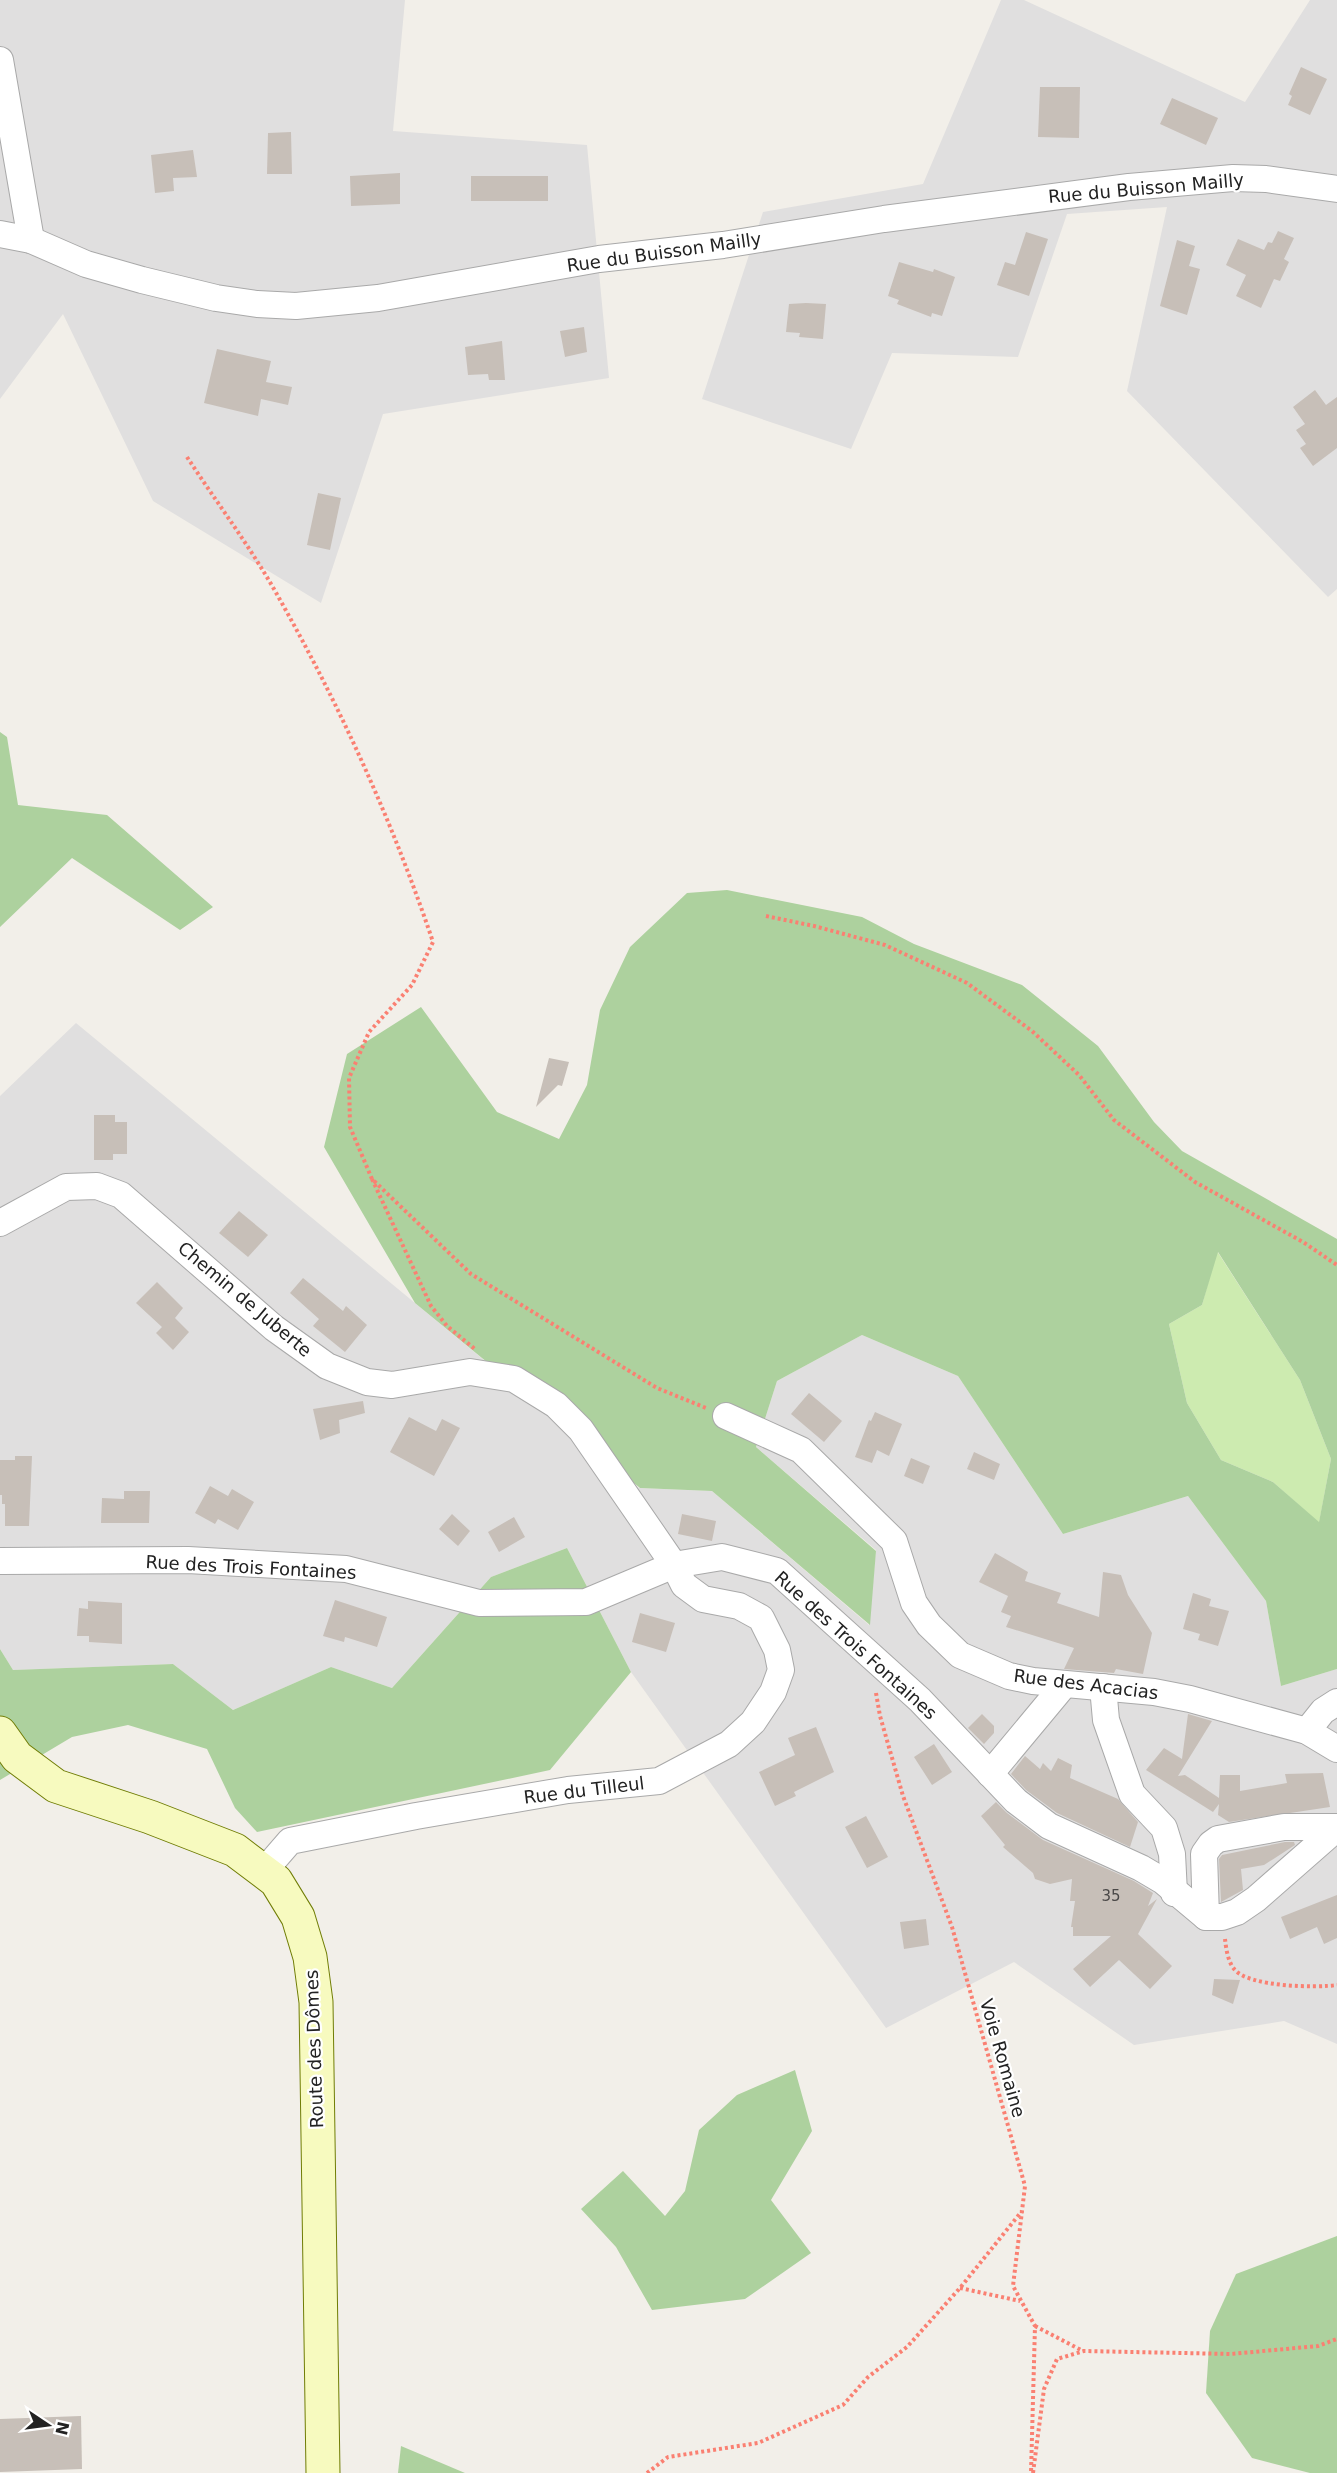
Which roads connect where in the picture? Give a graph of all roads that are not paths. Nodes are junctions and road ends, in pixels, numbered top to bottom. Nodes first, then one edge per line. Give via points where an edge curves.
1 (0, 60) edge
2 (1337, 189) edge
3 (0, 234) edge
4 (31, 240) junction
5 (0, 1223) edge
6 (726, 1416) road end
7 (0, 1561) edge
8 (674, 1565) junction
9 (1064, 1685) junction
10 (1103, 1687) junction
11 (1337, 1702) edge
12 (1307, 1731) junction
13 (0, 1733) edge
14 (1337, 1749) edge
15 (990, 1774) junction
16 (1337, 1828) edge
17 (264, 1871) junction
18 (1174, 1893) junction
19 (1214, 1917) junction
20 (323, 2473) edge

1 - 4 street
2 - 4 street, Rue du Buisson Mailly via 1233,178 1129,187 599,259 378,297 296,306 216,298 142,280 86,264
3 - 4 street, Rue du Buisson Mailly
5 - 8 street, Chemin de Juberte via 66,1187 97,1186 121,1195 274,1328 327,1366 367,1382 392,1385 470,1372 514,1379 556,1405 581,1430
6 - 9 street, Rue des Acacias via 801,1450 894,1541 914,1604 960,1655 1008,1676
7 - 8 street, Rue des Trois Fontaines via 188,1560 345,1569 479,1603 585,1602
8 - 15 street, Rue des Trois Fontaines via 722,1557 777,1571 920,1700
8 - 17 street, Rue du Tilleul via 684,1585 703,1599 739,1606 761,1618 777,1650 781,1670 773,1692 753,1722 729,1744 659,1781 568,1790 290,1841
9 - 10 street, Rue des Acacias
9 - 15 street
10 - 12 street, Rue des Acacias via 1190,1699
10 - 18 street via 1106,1720 1132,1794 1164,1828 1172,1854
11 - 12 street via 1323,1711
12 - 14 street, Rue des Acacias
13 - 17 street, Route des Dômes via 17,1758 56,1786 235,1850
15 - 18 street, Rue des Trois Fontaines via 1016,1801 1049,1826 1141,1868
16 - 19 street via 1256,1899 1237,1912
16 - 19 street via 1284,1827 1218,1839 1204,1854
17 - 20 street, Route des Dômes via 276,1881 298,1917 310,1957 316,2002
18 - 19 street, Rue des Trois Fontaines

